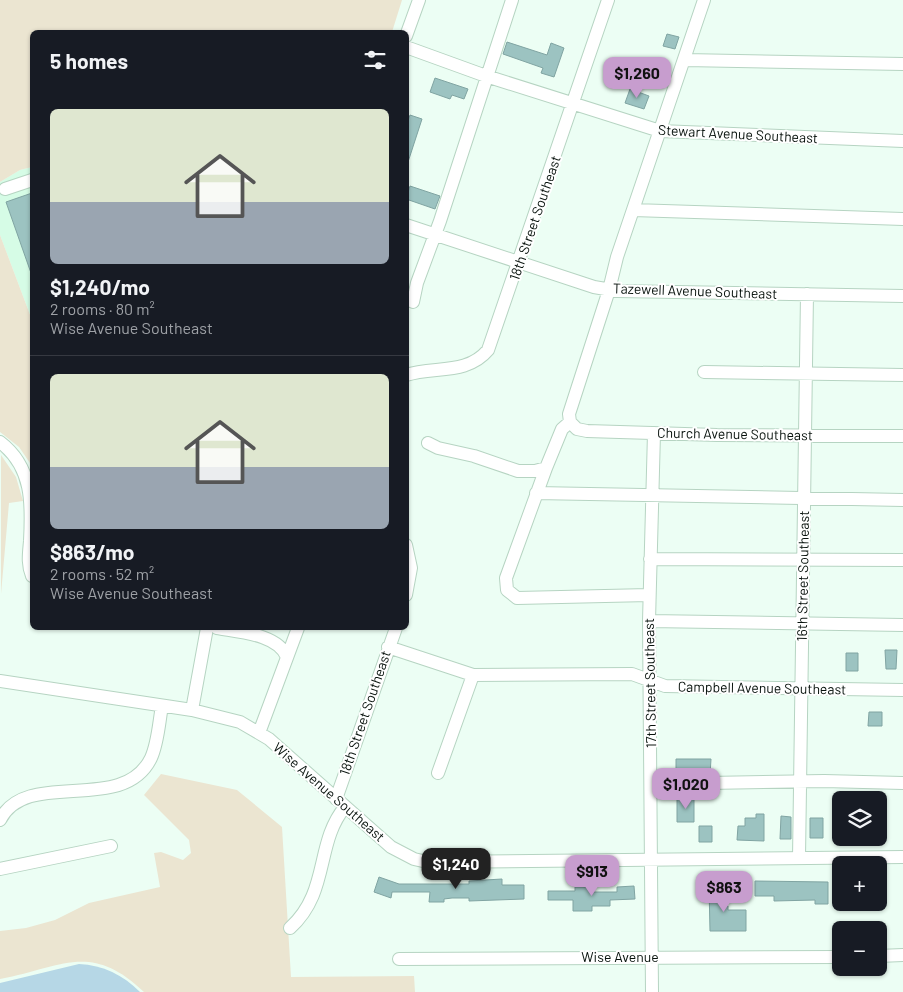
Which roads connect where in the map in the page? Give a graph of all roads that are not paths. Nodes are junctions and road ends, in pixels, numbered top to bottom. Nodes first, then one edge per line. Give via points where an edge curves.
1 (419, 0) edge
2 (512, 0) edge
3 (608, 0) edge
4 (704, 0) edge
5 (408, 30) edge
6 (409, 48) edge
7 (685, 60) junction
8 (903, 64) edge
9 (486, 76) junction
10 (574, 104) junction
11 (660, 131) junction
12 (903, 141) edge
13 (30, 181) edge
14 (5, 189) dead end
15 (633, 210) junction
16 (903, 219) edge
17 (409, 226) edge
18 (435, 234) junction
19 (520, 262) junction
20 (609, 290) junction
21 (807, 294) junction
22 (903, 296) edge
23 (413, 302) dead end
24 (704, 372) dead end
25 (806, 373) junction
26 (409, 374) edge
27 (903, 375) edge
28 (570, 422) junction
29 (654, 433) junction
30 (805, 436) junction
31 (903, 436) edge
32 (0, 442) edge
33 (428, 443) dead end
34 (546, 468) junction
35 (536, 493) junction
36 (30, 494) edge
37 (652, 495) junction
38 (804, 498) junction
39 (903, 500) edge
40 (30, 535) edge
41 (409, 559) edge
42 (650, 559) junction
43 (803, 560) junction
44 (903, 560) edge
45 (30, 569) edge
46 (409, 575) edge
47 (649, 595) junction
48 (649, 621) junction
49 (802, 624) junction
50 (903, 626) edge
51 (207, 630) edge
52 (226, 630) edge
53 (297, 630) edge
54 (395, 630) edge
55 (388, 648) junction
56 (288, 657) junction
57 (473, 674) junction
58 (649, 679) junction
59 (0, 681) edge
60 (803, 688) junction
61 (903, 690) edge
62 (162, 706) junction
63 (192, 710) junction
64 (259, 732) junction
65 (438, 773) dead end
66 (800, 782) junction
67 (903, 783) edge
68 (652, 784) junction
69 (341, 803) junction
70 (0, 820) edge
71 (111, 846) dead end
72 (903, 857) edge
73 (799, 858) junction
74 (652, 860) junction
75 (0, 869) edge
76 (290, 928) dead end
77 (903, 954) edge
78 (887, 955) edge
79 (651, 957) junction
80 (832, 957) edge
81 (399, 958) dead end
82 (652, 992) edge

1 - 5 street
2 - 9 street
3 - 10 street, 18th Street Southeast
4 - 7 street
6 - 9 street, Stewart Avenue Southeast
7 - 8 street
7 - 11 street
9 - 10 street, Stewart Avenue Southeast
9 - 18 street
10 - 11 street, Stewart Avenue Southeast
10 - 19 street, 18th Street Southeast
11 - 12 street, Stewart Avenue Southeast
11 - 15 street
13 - 14 street
15 - 16 street
15 - 20 street
17 - 18 street, Tazewell Avenue Southeast
18 - 19 street, Tazewell Avenue Southeast
18 - 23 street
19 - 20 street, Tazewell Avenue Southeast
19 - 26 street, 18th Street Southeast via 492,343 482,358 457,369 420,370
20 - 21 street, Tazewell Avenue Southeast
20 - 28 street via 569,414
21 - 22 street, Tazewell Avenue Southeast
21 - 25 street, 16th Street Southeast
24 - 25 street
25 - 27 street
25 - 30 street, 16th Street Southeast
28 - 29 street, Church Avenue Southeast via 577,429 587,431
28 - 34 street via 562,430
29 - 30 street, Church Avenue Southeast
29 - 37 street, 17th Street Southeast
30 - 31 street, Church Avenue Southeast
30 - 38 street, 16th Street Southeast
32 - 36 street via 13,454 28,481
33 - 34 street via 518,471
34 - 35 street
35 - 37 street
35 - 47 street via 506,578 507,590 512,595 517,598
37 - 38 street
37 - 42 street, 17th Street Southeast
38 - 39 street
38 - 43 street, 16th Street Southeast
40 - 45 street
41 - 46 street
42 - 43 street
42 - 47 street, 17th Street Southeast
43 - 44 street
43 - 49 street, 16th Street Southeast
47 - 48 street, 17th Street Southeast
48 - 49 street
48 - 58 street, 17th Street Southeast
49 - 50 street
49 - 60 street, 16th Street Southeast
51 - 63 street
52 - 56 street via 274,642 285,650
53 - 56 street
54 - 55 street, 18th Street Southeast
55 - 57 street, Campbell Avenue Southeast
55 - 69 street, 18th Street Southeast
56 - 64 street
57 - 58 street, Campbell Avenue Southeast via 632,674
57 - 65 street
58 - 60 street, Campbell Avenue Southeast via 665,686
58 - 68 street, 17th Street Southeast
59 - 62 street, Wise Avenue Southeast
60 - 61 street, Campbell Avenue Southeast
60 - 66 street, 16th Street Southeast
62 - 63 street, Wise Avenue Southeast
62 - 70 street via 152,757 131,780 109,788 26,798 12,804
63 - 64 street, Wise Avenue Southeast via 223,716
64 - 69 street, Wise Avenue Southeast
66 - 67 street
66 - 68 street
66 - 73 street, 16th Street Southeast
68 - 74 street, 17th Street Southeast
69 - 74 street, Wise Avenue Southeast via 397,851 427,862
69 - 76 street, 18th Street Southeast via 323,869 308,908
71 - 75 street
72 - 73 street, Wise Avenue Southeast
73 - 74 street, Wise Avenue Southeast
74 - 79 street, 17th Street Southeast
77 - 78 street
79 - 80 street, Wise Avenue
79 - 81 street, Wise Avenue
79 - 82 street, 17th Street Southeast

